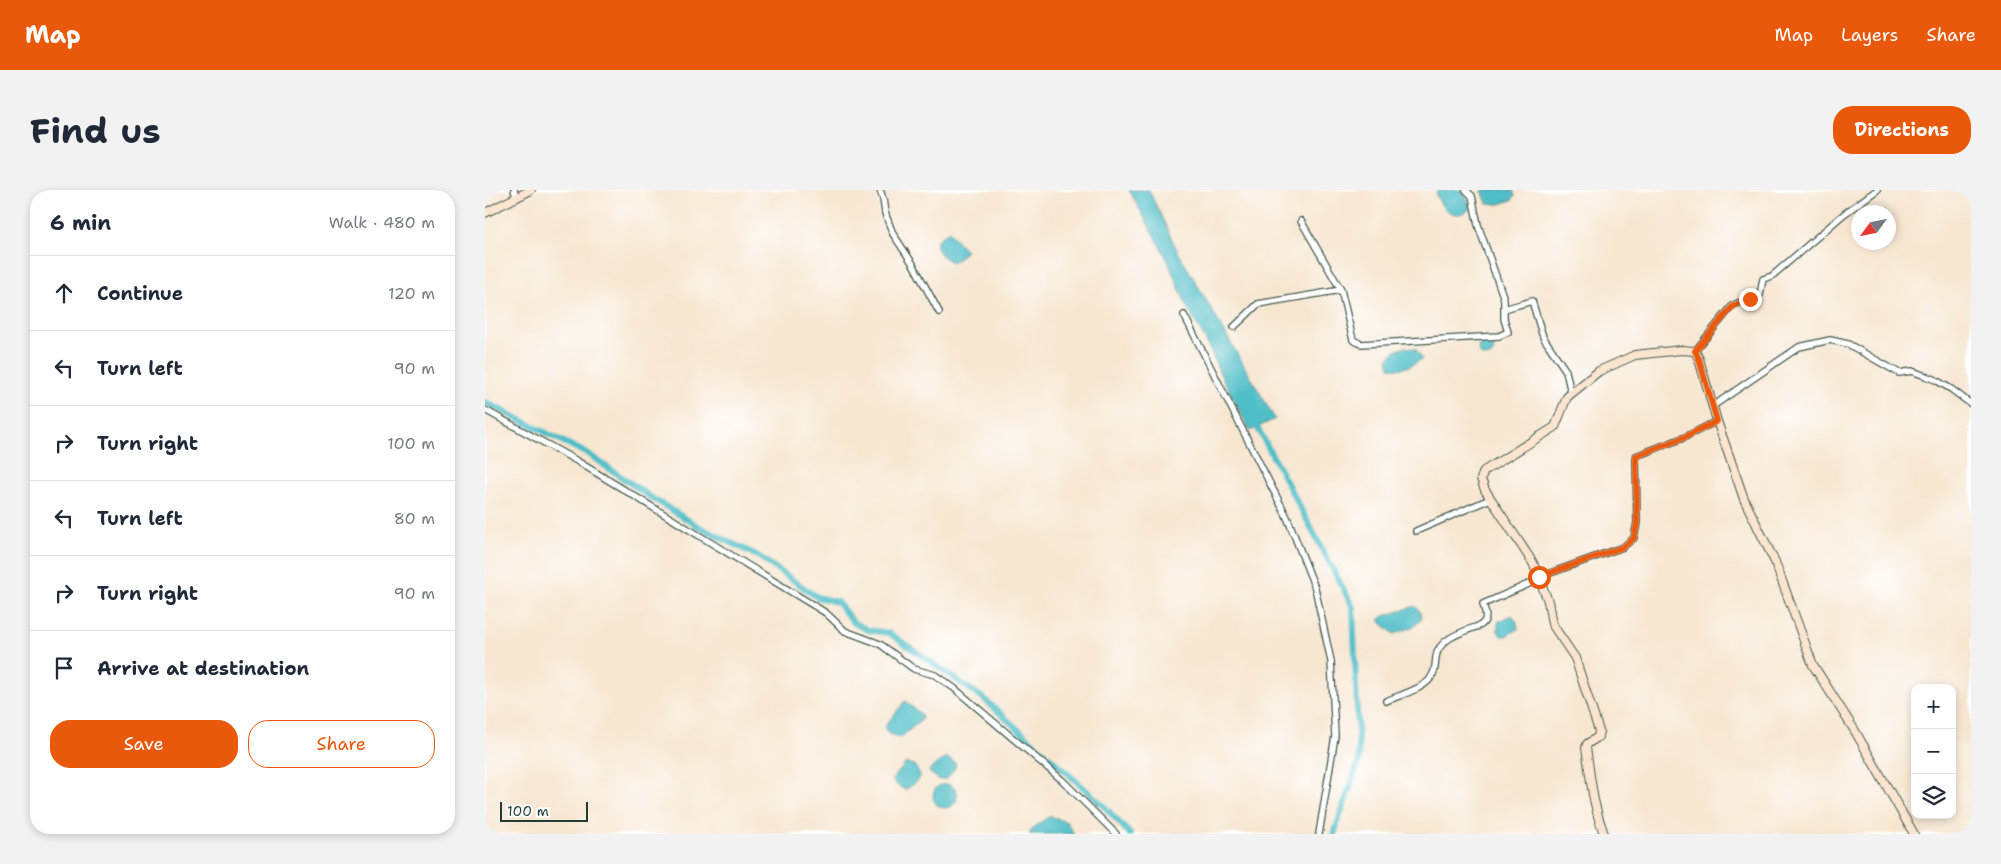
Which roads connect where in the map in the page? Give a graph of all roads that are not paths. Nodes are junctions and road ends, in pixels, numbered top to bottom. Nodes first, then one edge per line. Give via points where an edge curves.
1 (531, 190) edge
2 (880, 190) edge
3 (1466, 190) edge
4 (1877, 190) edge
5 (516, 194) edge
6 (485, 214) edge
7 (1301, 222) dead end
8 (1341, 290) junction
9 (1504, 309) junction
10 (939, 312) dead end
11 (1185, 315) dead end
12 (1234, 327) dead end
13 (1695, 351) junction
14 (1571, 393) junction
15 (1971, 404) edge
16 (1713, 406) junction
17 (485, 410) edge
18 (1717, 421) junction
19 (1491, 499) junction
20 (1416, 531) dead end
21 (1539, 578) junction
22 (1385, 701) dead end
23 (1116, 834) edge
24 (1319, 834) edge
25 (1604, 834) edge
26 (1913, 834) edge

1 - 5 street
2 - 10 street via 893,234
3 - 9 street via 1472,196 1478,225 1504,299
4 - 13 street via 1772,276 1763,279 1760,295 1733,306
5 - 6 street
7 - 8 street
8 - 9 street via 1353,340 1361,344 1499,336 1507,332
8 - 12 street via 1258,304
9 - 14 street via 1532,301 1543,337 1566,371
11 - 24 street via 1287,517 1315,588 1331,661 1335,736
13 - 14 street via 1635,355 1599,371
13 - 16 street
14 - 19 street via 1555,427 1484,471 1481,479
15 - 16 street via 1934,379 1911,371 1899,373 1848,344 1830,340 1799,347
16 - 18 street
17 - 23 street via 577,461 826,613 845,631 880,644 914,669 935,675 1062,780
18 - 21 street via 1636,456 1637,523 1634,538 1623,547
18 - 26 street via 1745,499 1775,562 1813,665 1855,731
19 - 20 street
19 - 21 street via 1533,563
21 - 22 street via 1483,604 1485,622 1446,640 1438,652 1430,680
21 - 25 street via 1553,624 1575,658 1599,731 1598,737 1586,748 1589,779

